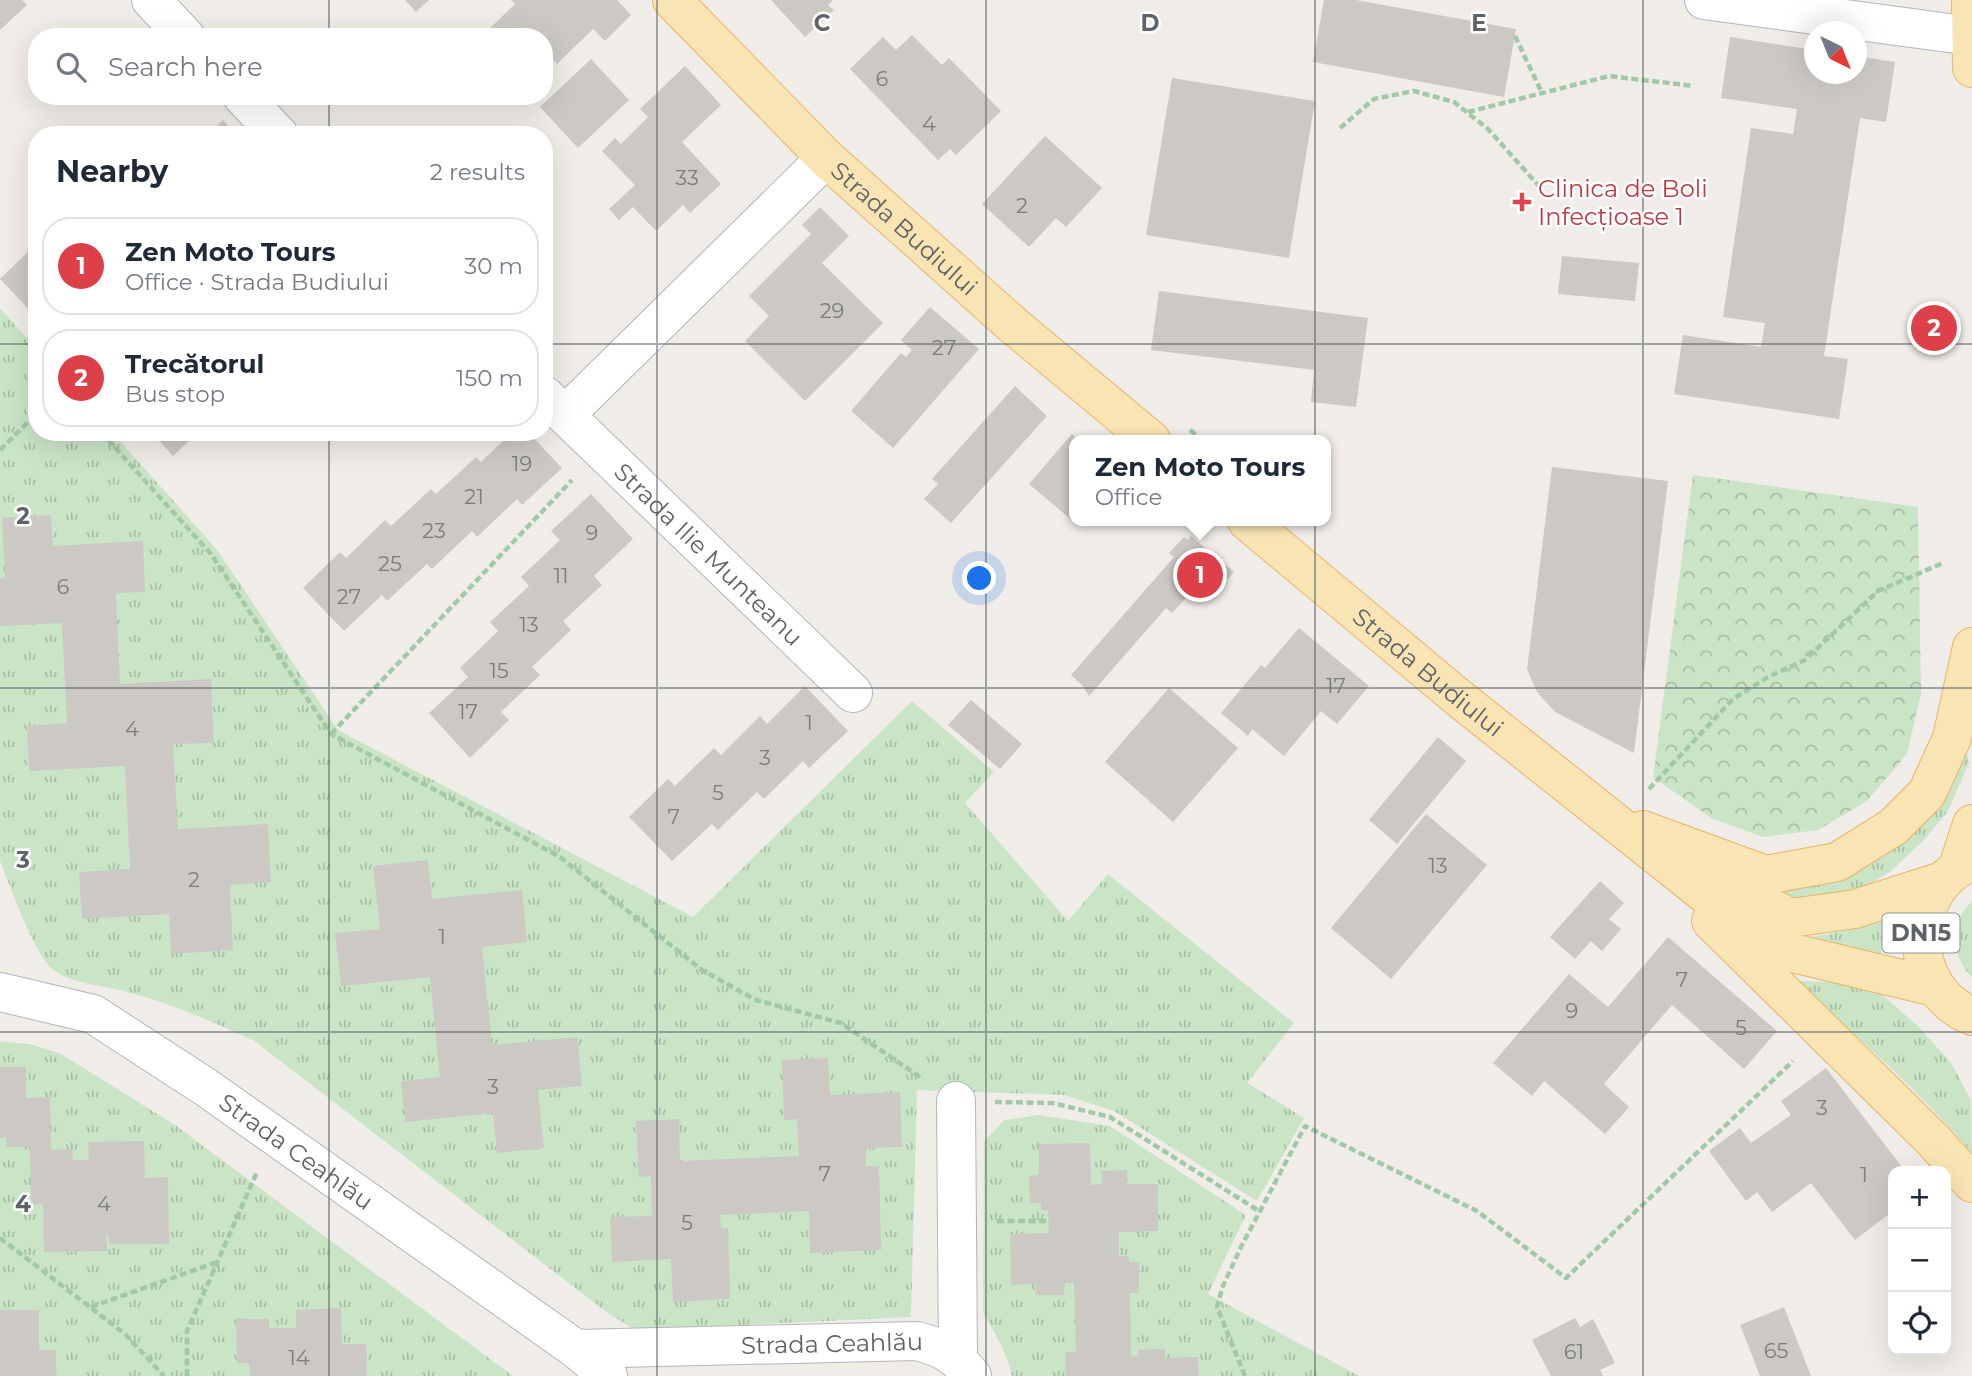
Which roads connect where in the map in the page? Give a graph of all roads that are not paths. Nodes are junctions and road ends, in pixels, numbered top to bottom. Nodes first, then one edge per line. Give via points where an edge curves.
1 (151, 0) edge
2 (672, 0) edge
3 (1704, 0) edge
4 (177, 28) edge
5 (1971, 35) edge
6 (251, 105) edge
7 (270, 126) edge
8 (826, 158) junction
9 (555, 405) edge
10 (1146, 435) edge
11 (1253, 526) edge
12 (1972, 647) edge
13 (853, 693) dead end
14 (1612, 819) junction
15 (1972, 824) edge
16 (1957, 869) edge
17 (0, 992) edge
18 (1959, 1013) edge
19 (956, 1101) road end
20 (1972, 1182) edge
21 (576, 1349) junction
22 (965, 1367) edge
23 (608, 1376) edge

1 - 4 street
2 - 8 main road, Strada Budiului
3 - 5 street
6 - 7 street
8 - 9 street, Strada Ilie Munteanu
8 - 10 main road, Strada Budiului via 1013,325
9 - 13 street, Strada Ilie Munteanu
11 - 14 main road, Strada Budiului
12 - 14 main road via 1952,738 1927,793 1893,827 1837,862 1766,875
14 - 16 main road, Strada Budiului via 1791,918 1855,908
14 - 18 main road, Strada Budiului via 1720,905 1793,953
14 - 20 main road
15 - 16 main road, DN15
16 - 18 main road, DN15 via 1922,922 1922,956
17 - 21 street, Strada Ceahlău via 93,1014 207,1088
19 - 22 street, Strada Ceahlău
21 - 22 street, Strada Ceahlău via 917,1341 939,1347
21 - 23 street, Strada Ceahlău

